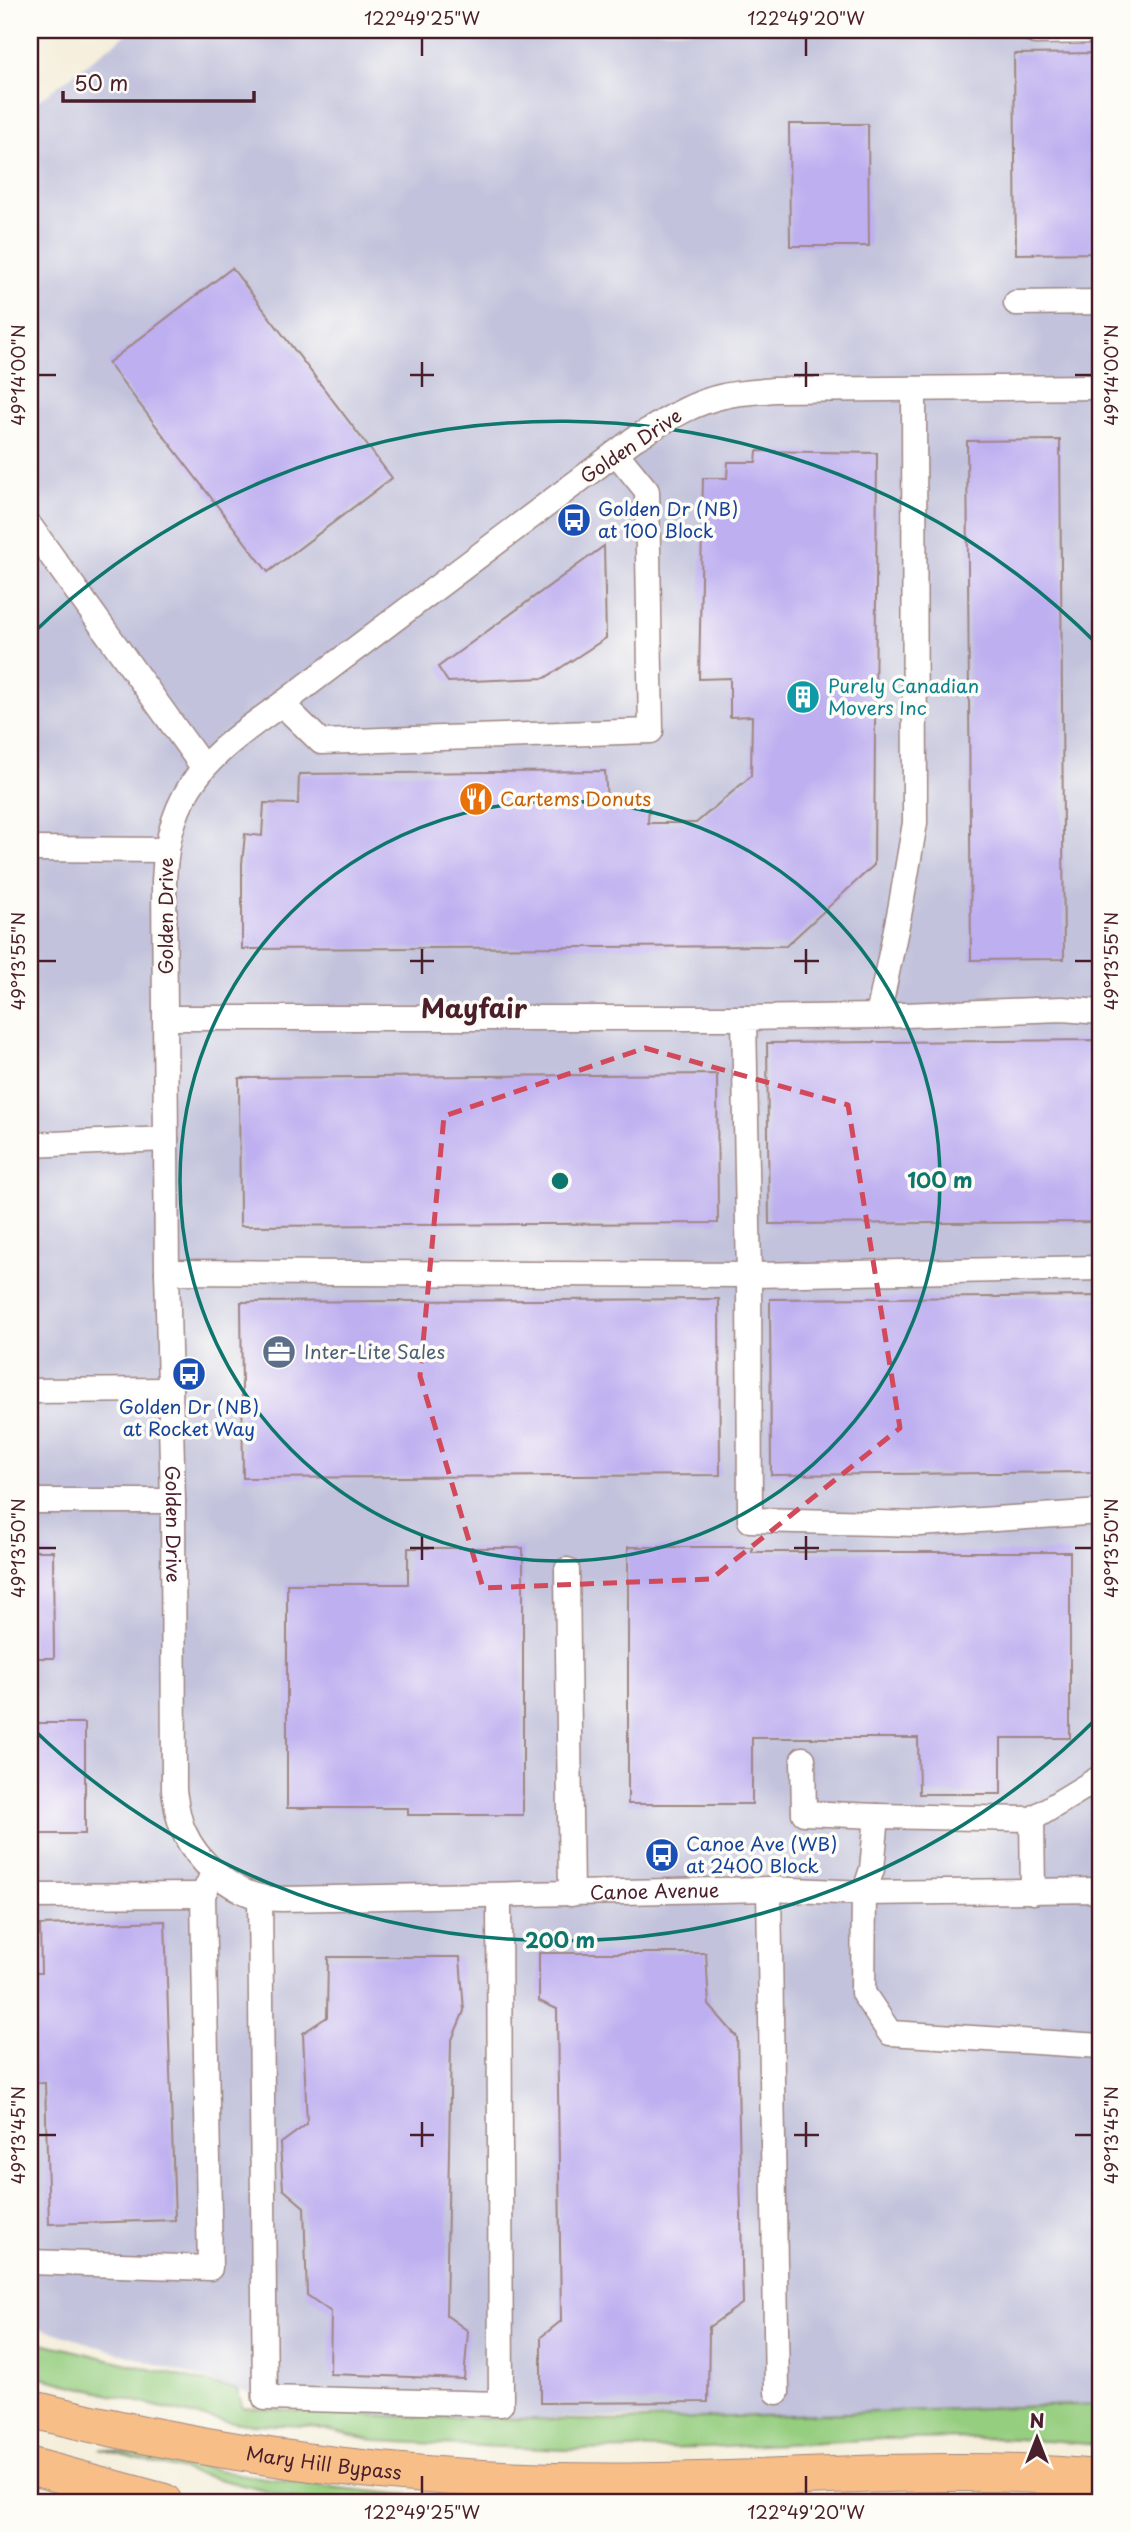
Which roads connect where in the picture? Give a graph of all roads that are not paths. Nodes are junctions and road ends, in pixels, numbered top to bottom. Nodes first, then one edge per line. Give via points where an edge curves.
1 (1101, 31) edge
2 (1035, 32) dead end
3 (1101, 302) edge
4 (1016, 303) dead end
5 (1101, 387) edge
6 (914, 389) junction
7 (616, 453) junction
8 (30, 526) edge
9 (282, 704) junction
10 (203, 767) junction
11 (30, 849) edge
12 (166, 850) junction
13 (1101, 1012) edge
14 (877, 1016) junction
15 (167, 1018) junction
16 (744, 1018) junction
17 (166, 1139) junction
18 (30, 1145) edge
19 (1101, 1268) edge
20 (167, 1272) junction
21 (749, 1275) junction
22 (170, 1390) junction
23 (30, 1391) edge
24 (30, 1501) edge
25 (173, 1501) junction
26 (1101, 1512) edge
27 (568, 1570) dead end
28 (803, 1759) dead end
29 (1101, 1777) edge
30 (877, 1816) junction
31 (1032, 1819) junction
32 (214, 1871) junction
33 (769, 1889) junction
34 (1101, 1889) edge
35 (1033, 1892) junction
36 (864, 1893) junction
37 (571, 1894) junction
38 (203, 1895) junction
39 (499, 1895) junction
40 (30, 1896) edge
41 (260, 1897) junction
42 (1101, 2046) edge
43 (30, 2262) edge
44 (777, 2392) dead end
45 (30, 2407) edge
46 (30, 2466) edge
47 (30, 2476) edge
48 (1101, 2479) edge
49 (161, 2502) edge

1 - 2 street
3 - 4 street
5 - 6 street, Golden Drive
6 - 7 street, Golden Drive via 774,390 724,396 686,409
6 - 14 street via 915,823
7 - 9 street, Golden Drive
7 - 9 street via 647,491 651,731 321,742
8 - 10 street
9 - 10 street, Golden Drive via 231,739
10 - 12 street, Golden Drive via 184,799
11 - 12 street
12 - 15 street, Golden Drive
13 - 14 street via 1062,1009
14 - 16 street
15 - 16 street
15 - 17 street, Golden Drive
16 - 21 street
17 - 18 street
17 - 20 street, Golden Drive
19 - 21 street
20 - 21 street
20 - 22 street, Golden Drive
21 - 26 street via 750,1520 920,1524
22 - 23 street
22 - 25 street, Golden Drive
24 - 25 street
25 - 32 street, Golden Drive via 174,1790 183,1832
27 - 37 street
28 - 30 street via 804,1813
29 - 31 street
30 - 31 street
30 - 36 street via 872,1869
31 - 35 street
32 - 38 street
32 - 41 street, Canoe Avenue
33 - 36 street, Canoe Avenue
33 - 37 street, Canoe Avenue
33 - 44 street
34 - 35 street, Canoe Avenue
35 - 36 street, Canoe Avenue
36 - 42 street via 863,1993 890,2033
37 - 39 street, Canoe Avenue
38 - 40 street
38 - 43 street via 210,2268
39 - 41 street, Canoe Avenue
39 - 41 street via 501,2404 265,2398
45 - 48 highway, Mary Hill Bypass via 191,2445 387,2472 485,2479 632,2482 978,2472
46 - 49 highway
47 - 49 highway

